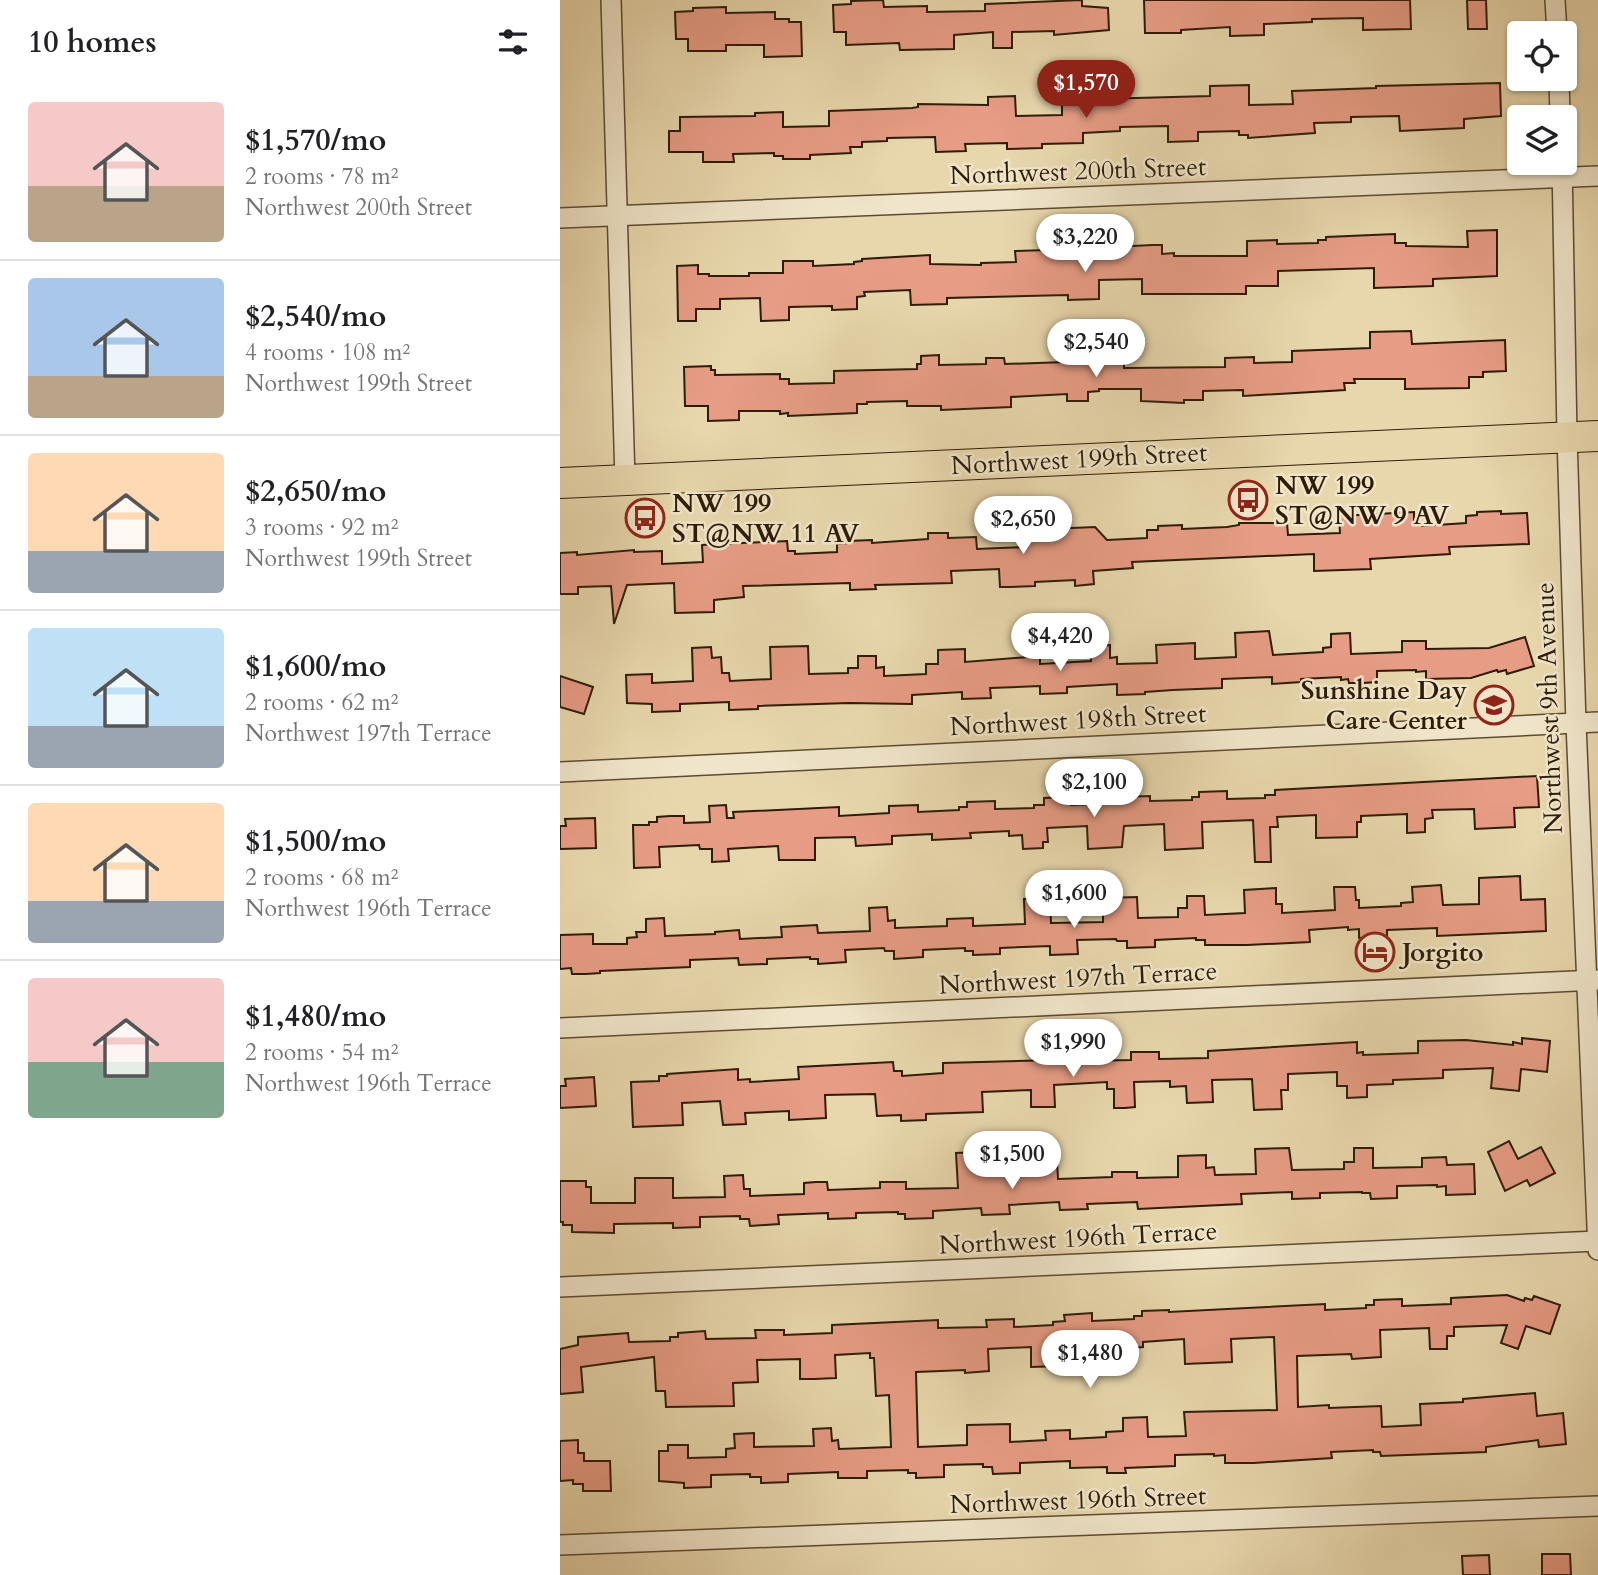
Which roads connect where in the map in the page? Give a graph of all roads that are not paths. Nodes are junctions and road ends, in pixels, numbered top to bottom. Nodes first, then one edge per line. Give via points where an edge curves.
1 (611, 0) edge
2 (1555, 0) edge
3 (1556, 21) edge
4 (1577, 172) edge
5 (1507, 173) edge
6 (1563, 175) edge
7 (1598, 176) edge
8 (616, 215) junction
9 (560, 218) edge
10 (1598, 436) edge
11 (1567, 437) junction
12 (625, 480) junction
13 (560, 484) edge
14 (1598, 722) edge
15 (1576, 723) junction
16 (560, 772) edge
17 (1591, 980) edge
18 (560, 1028) edge
19 (1598, 1241) edge
20 (1598, 1250) edge
21 (560, 1287) edge
22 (1598, 1506) edge
23 (560, 1545) edge

1 - 8 street
2 - 3 street
4 - 7 street, Northwest 200th Street
5 - 8 street, Northwest 200th Street
6 - 11 street, Northwest 9th Avenue
8 - 9 street, Northwest 200th Street
8 - 12 street
10 - 11 main road, Northwest 199th Street
11 - 12 main road, Northwest 199th Street
11 - 15 street, Northwest 9th Avenue
12 - 13 main road, Northwest 199th Street
14 - 15 street, Northwest 198th Street
15 - 16 street, Northwest 198th Street
15 - 17 street, Northwest 9th Avenue
17 - 18 street, Northwest 197th Terrace
17 - 19 street, Northwest 9th Avenue
19 - 20 street, Northwest 9th Avenue
19 - 21 street, Northwest 196th Terrace
22 - 23 street, Northwest 196th Street

